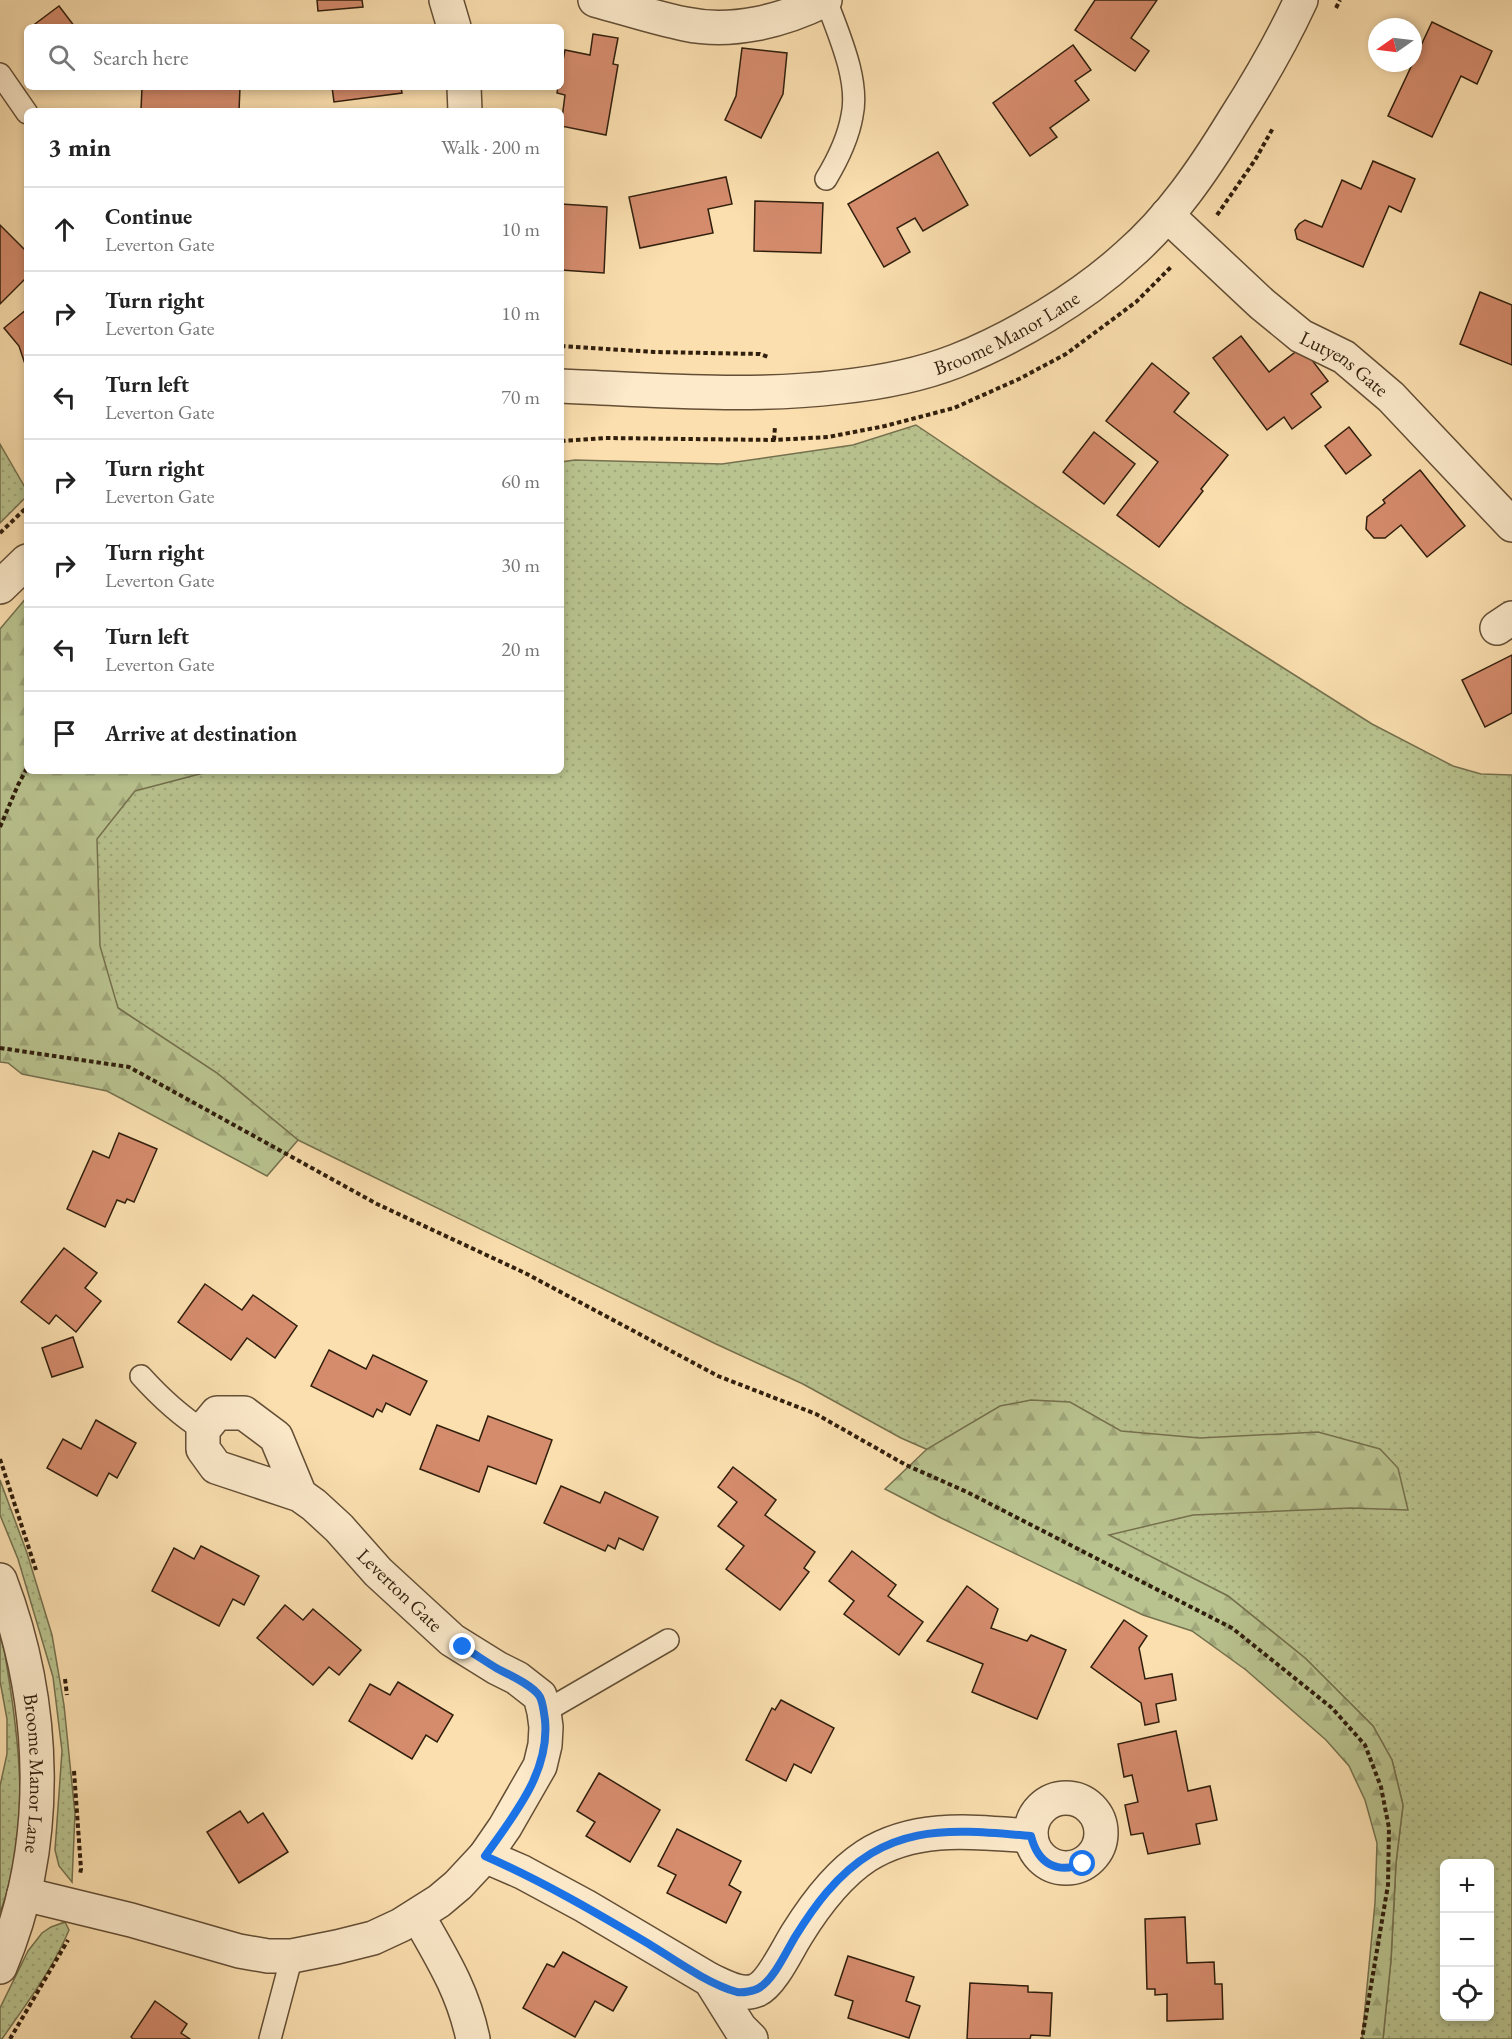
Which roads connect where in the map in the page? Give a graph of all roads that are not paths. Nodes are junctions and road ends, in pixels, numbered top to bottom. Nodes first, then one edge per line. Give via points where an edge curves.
1 (596, 0) edge
2 (826, 0) edge
3 (1301, 0) edge
4 (0, 74) edge
5 (464, 90) edge
6 (465, 108) edge
7 (24, 109) edge
8 (826, 179) dead end
9 (1167, 215) junction
10 (564, 386) edge
11 (1512, 525) edge
12 (24, 564) edge
13 (0, 587) edge
14 (141, 1376) dead end
15 (203, 1430) junction
16 (300, 1495) junction
17 (0, 1580) edge
18 (668, 1640) dead end
19 (544, 1712) junction
20 (1031, 1836) dead end
21 (485, 1856) junction
22 (24, 1894) junction
23 (418, 1916) junction
24 (291, 1956) junction
25 (0, 1967) edge
26 (710, 1980) junction
27 (270, 2039) edge
28 (473, 2039) edge
29 (751, 2039) edge

1 - 2 street via 687,25 714,27 771,21
2 - 8 lane via 848,63 854,94 853,114 840,155
3 - 9 street, Broome Manor Lane via 1253,91 1206,165
4 - 7 lane
5 - 6 street
9 - 10 street, Broome Manor Lane via 1128,256 1042,318 955,361 910,374 841,387 776,393
9 - 11 street, Lutyens Gate via 1238,284 1293,330 1344,357 1391,397
12 - 13 street
14 - 15 lane via 184,1418
15 - 16 street, Leverton Gate via 203,1449 216,1467
15 - 16 street, Leverton Gate via 217,1413 244,1413 276,1437
16 - 19 street, Leverton Gate via 315,1505 378,1572 452,1640 540,1696
17 - 22 street, Broome Manor Lane via 20,1645 37,1757 38,1801
18 - 19 lane
19 - 21 street, Leverton Gate via 545,1745 540,1766
20 - 26 street via 940,1831 893,1843 867,1856 826,1893 757,1990 739,1992
21 - 23 street, Leverton Gate via 458,1885
21 - 26 street via 585,1906
22 - 24 street, Leverton Gate via 238,1951
22 - 25 street, Broome Manor Lane
23 - 24 street, Leverton Gate via 373,1938
23 - 28 street via 451,1972
24 - 27 lane
26 - 29 street

